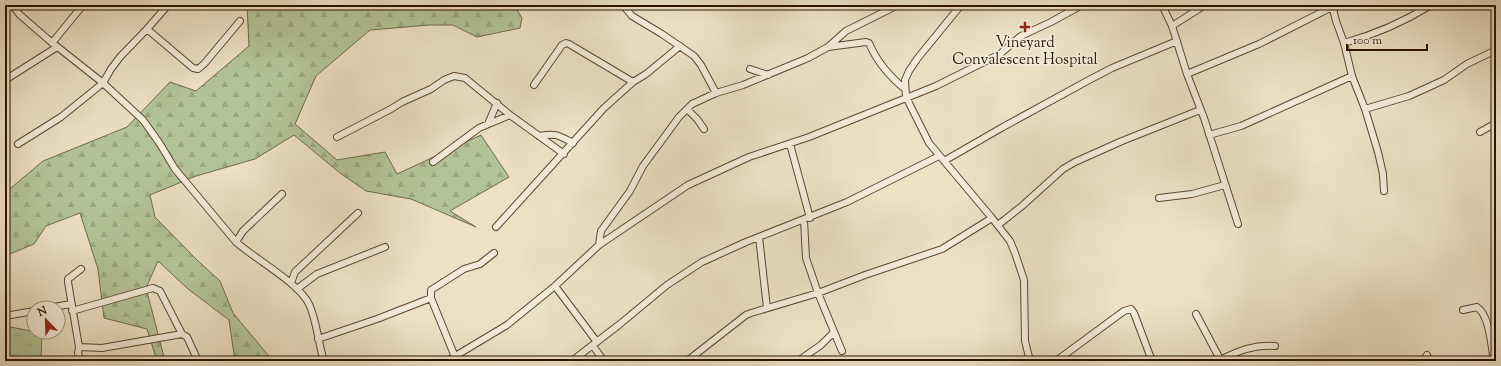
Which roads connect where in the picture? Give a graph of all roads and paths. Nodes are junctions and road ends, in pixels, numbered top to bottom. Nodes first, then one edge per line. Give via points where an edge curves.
1 (12, 5) edge
2 (84, 5) edge
3 (168, 5) edge
4 (623, 5) edge
5 (898, 5) edge
6 (961, 5) edge
7 (1082, 5) edge
8 (1162, 5) edge
9 (1205, 5) edge
10 (1431, 5) edge
11 (1332, 6) edge
12 (240, 21) dead end
13 (1172, 26) junction
14 (147, 29) junction
15 (1177, 41) junction
16 (1344, 43) junction
17 (54, 45) junction
18 (680, 46) junction
19 (828, 47) junction
20 (1496, 50) edge
21 (750, 69) dead end
22 (1187, 74) junction
23 (768, 75) junction
24 (1352, 76) junction
25 (5, 80) edge
26 (103, 82) junction
27 (633, 82) junction
28 (534, 85) dead end
29 (905, 89) junction
30 (716, 93) junction
31 (906, 97) junction
32 (497, 103) junction
33 (1365, 109) junction
34 (687, 110) junction
35 (1200, 110) junction
36 (510, 115) junction
37 (1496, 123) edge
38 (488, 124) junction
39 (704, 129) dead end
40 (1480, 132) dead end
41 (540, 136) junction
42 (1209, 136) junction
43 (337, 137) dead end
44 (573, 143) junction
45 (18, 144) dead end
46 (790, 144) junction
47 (564, 154) junction
48 (939, 156) junction
49 (944, 161) junction
50 (433, 162) dead end
51 (1224, 185) junction
52 (1384, 191) dead end
53 (282, 194) dead end
54 (1159, 198) dead end
55 (358, 212) dead end
56 (992, 218) junction
57 (807, 219) junction
58 (1238, 224) dead end
59 (998, 225) junction
60 (496, 227) dead end
61 (759, 237) junction
62 (236, 242) junction
63 (599, 245) junction
64 (385, 247) dead end
65 (494, 253) dead end
66 (81, 269) dead end
67 (291, 283) junction
68 (555, 286) junction
69 (297, 289) junction
70 (818, 293) junction
71 (431, 298) junction
72 (71, 304) junction
73 (66, 305) edge
74 (768, 308) junction
75 (1463, 310) dead end
76 (72, 311) junction
77 (26, 312) edge
78 (1196, 314) dead end
79 (5, 316) edge
80 (182, 334) junction
81 (833, 334) junction
82 (318, 339) junction
83 (595, 344) junction
84 (1275, 346) dead end
85 (78, 347) junction
86 (842, 351) dead end
87 (1427, 355) dead end
88 (455, 356) junction
89 (1220, 360) edge
90 (80, 361) edge
91 (198, 361) edge
92 (324, 361) edge
93 (447, 361) edge
94 (572, 361) edge
95 (604, 361) edge
96 (687, 361) edge
97 (798, 361) edge
98 (1030, 361) edge
99 (1056, 361) edge
100 (1152, 361) edge
101 (1423, 361) edge
102 (1494, 361) edge

1 - 17 street
2 - 17 street
3 - 14 street
4 - 18 street via 632,16
5 - 19 street via 846,31
6 - 29 street via 917,59 905,80
7 - 31 street via 1022,36 993,58 936,86
8 - 13 street
9 - 13 street
10 - 16 street via 1389,29
11 - 16 street
11 - 22 street via 1258,44
12 - 14 street via 198,69 193,68
13 - 15 street
14 - 26 street via 120,57
15 - 22 street
15 - 49 street via 1112,68
16 - 24 street
17 - 25 street
17 - 26 street
18 - 27 street
18 - 30 street via 701,65
19 - 23 street
19 - 29 street via 869,43 881,66
20 - 33 street via 1467,64 1444,80 1409,96
21 - 23 street
22 - 35 street
23 - 30 street
24 - 33 street
24 - 42 street via 1241,126
26 - 45 street via 61,117
26 - 62 street via 143,120 175,169
27 - 28 street via 566,43
27 - 44 street via 604,108
29 - 31 street
30 - 34 street via 692,104
31 - 46 street
31 - 48 street via 923,134
32 - 36 street
32 - 38 street
32 - 43 street via 465,78 449,77 418,96 405,100
33 - 52 street via 1378,152
34 - 39 street
34 - 63 street via 679,117 644,166 602,231
35 - 42 street
35 - 59 street via 1075,162 1063,169
36 - 38 street
36 - 41 street
37 - 40 street
38 - 50 street
41 - 44 street via 560,135
41 - 47 street
42 - 51 street
44 - 47 street
46 - 57 street
46 - 63 street via 749,157 688,185
47 - 60 street
48 - 49 street
48 - 57 street
49 - 56 street
51 - 54 street via 1192,194
51 - 58 street
53 - 62 street via 243,231
55 - 67 street via 295,272
56 - 59 street
56 - 70 street via 942,249
57 - 61 street
57 - 70 street via 806,258
59 - 98 street via 1010,241 1024,280 1025,341
61 - 74 street
61 - 83 street via 702,262 682,274
62 - 67 street
63 - 68 street
64 - 69 street via 317,274
65 - 71 street via 480,264 464,269 431,290
66 - 72 street via 68,279
67 - 69 street
68 - 83 street
68 - 88 street via 507,325
69 - 82 street via 309,304
70 - 74 street
70 - 81 street
71 - 82 street via 377,320
71 - 88 street
72 - 73 street
72 - 76 street
74 - 96 street via 746,316
75 - 102 street via 1477,307 1484,314
76 - 80 street via 153,288 160,291
76 - 85 street
77 - 79 street
78 - 89 street
80 - 85 street via 102,348
80 - 91 street via 187,337
81 - 86 street
81 - 97 street
82 - 92 street
83 - 94 street
83 - 95 street
84 - 89 street via 1243,349
85 - 90 street
87 - 101 street
88 - 93 street
99 - 100 street via 1124,311 1131,309

